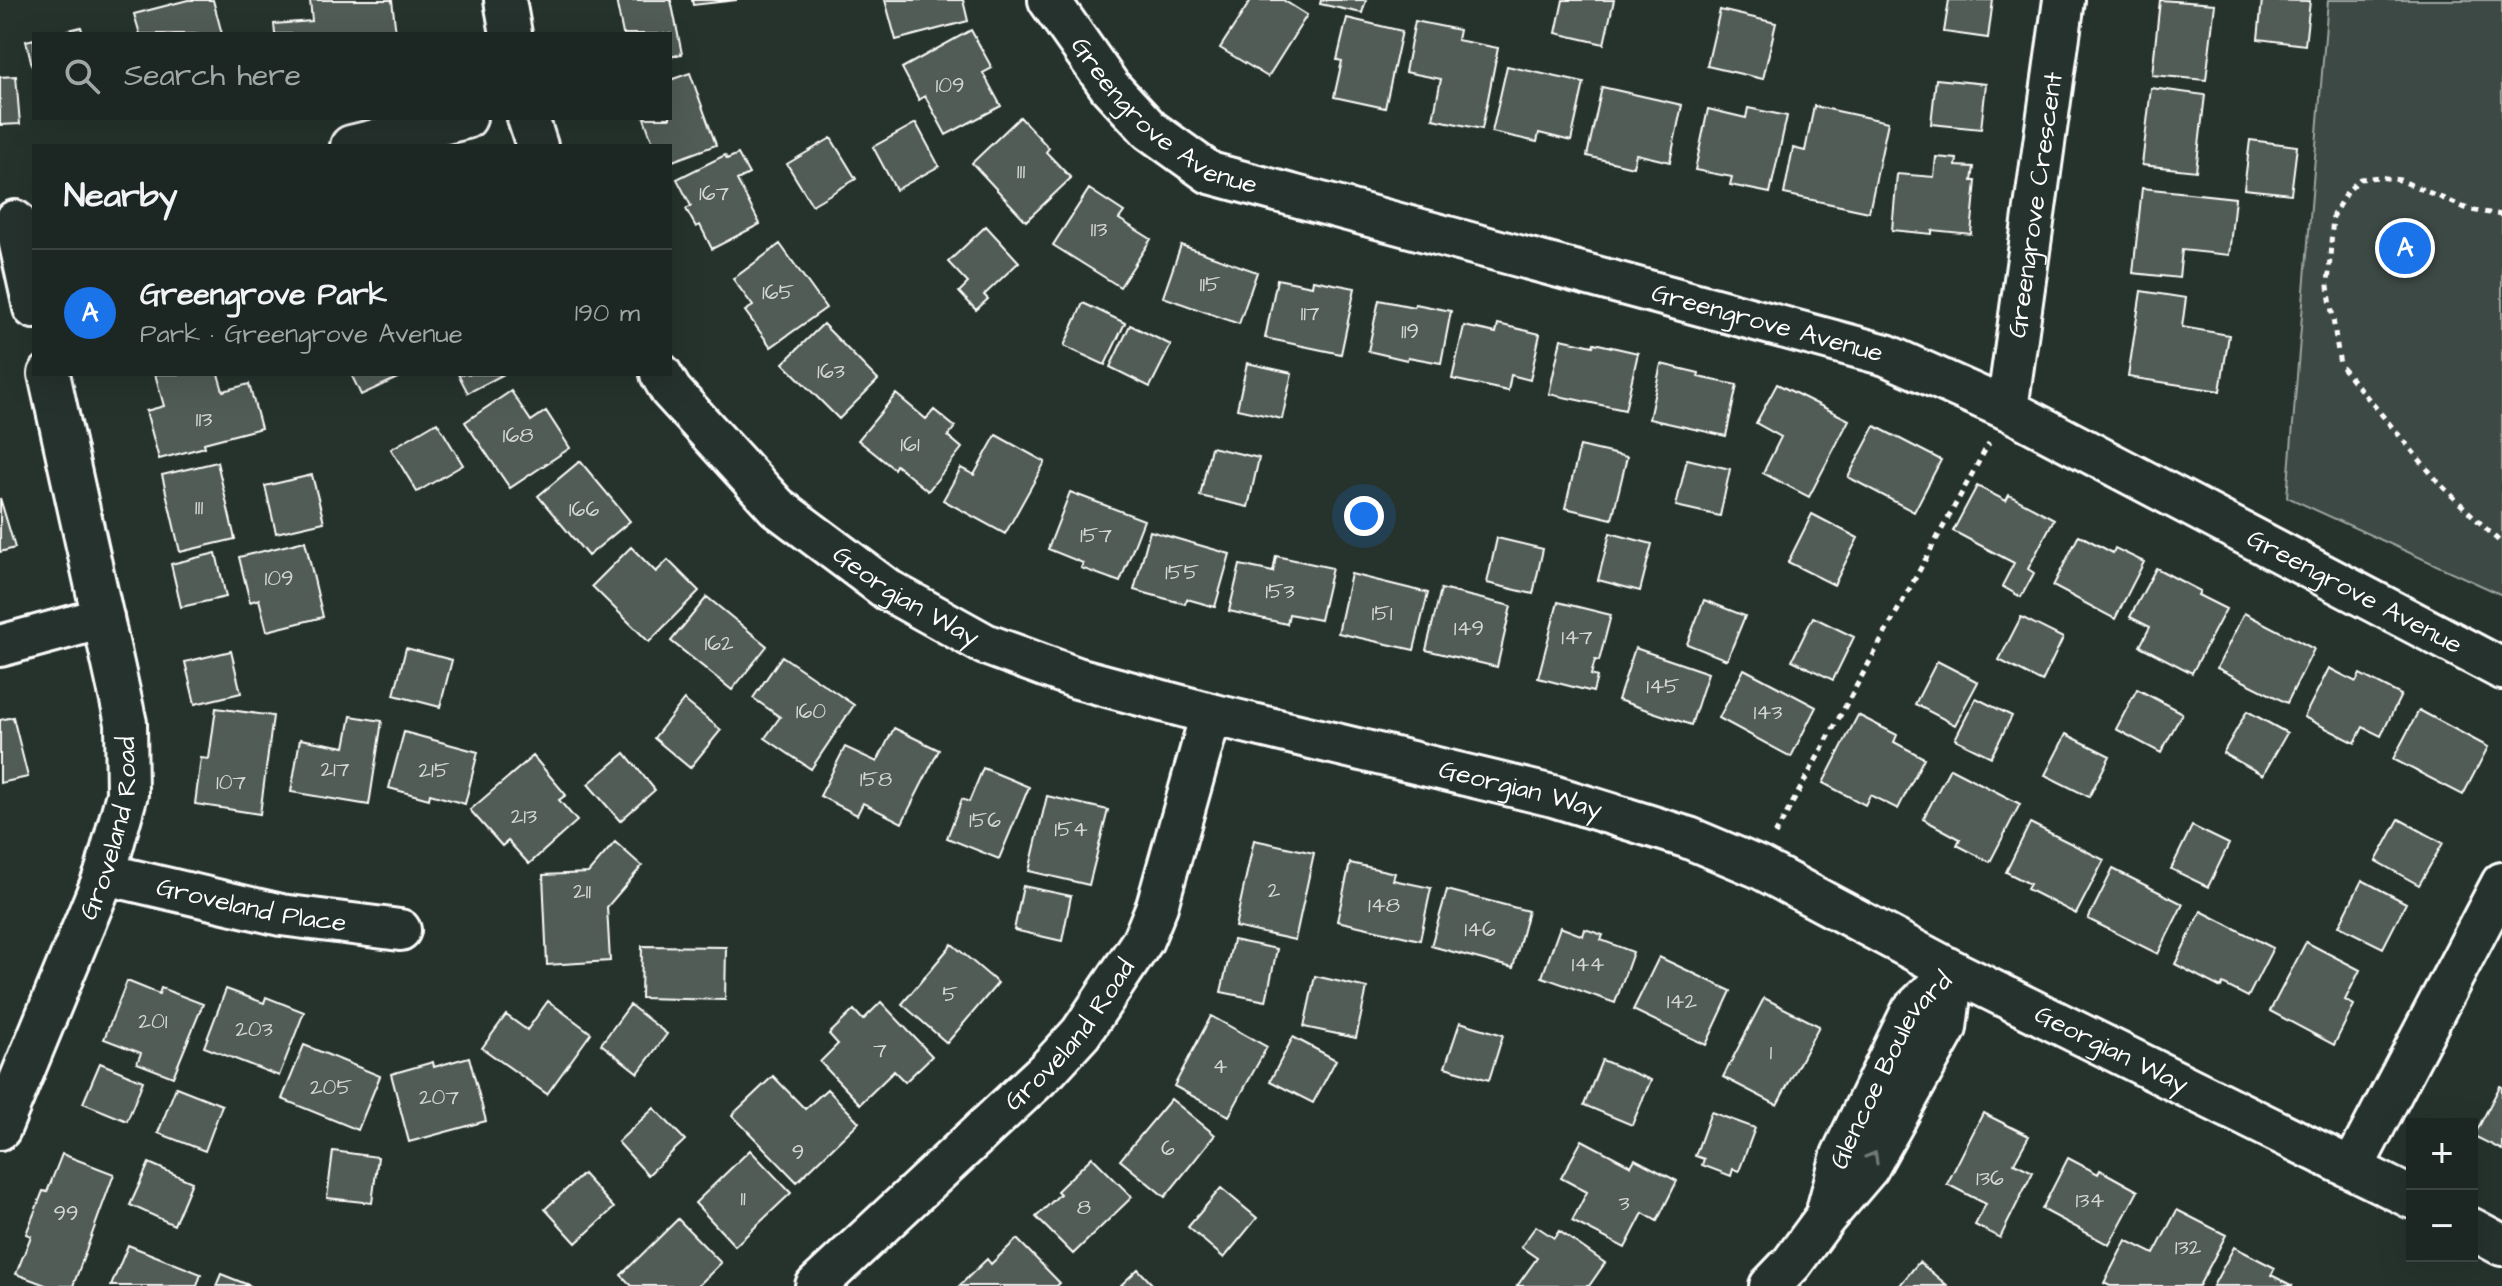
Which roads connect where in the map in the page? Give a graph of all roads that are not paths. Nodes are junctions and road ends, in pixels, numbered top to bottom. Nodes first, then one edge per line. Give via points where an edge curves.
1 (505, 0) edge
2 (1049, 0) edge
3 (2064, 0) edge
4 (511, 32) edge
5 (458, 120) edge
6 (529, 120) edge
7 (359, 144) edge
8 (536, 144) edge
9 (16, 221) edge
10 (32, 298) edge
11 (49, 376) edge
12 (662, 376) edge
13 (2007, 409) junction
14 (103, 618) junction
15 (0, 646) edge
16 (2502, 669) edge
17 (1211, 714) junction
18 (105, 874) junction
19 (2502, 883) edge
20 (400, 930) dead end
21 (1953, 971) junction
22 (0, 1129) edge
23 (2353, 1167) junction
24 (2406, 1195) edge
25 (2478, 1232) edge
26 (2502, 1245) edge
27 (816, 1286) edge
28 (1770, 1286) edge

1 - 4 street
2 - 13 street, Greengrove Avenue via 1110,87 1150,130 1210,173 1886,355
3 - 13 street, Greengrove Crescent
5 - 7 street
6 - 8 street
9 - 10 street
11 - 14 street, Groveland Road
12 - 17 street, Georgian Way via 777,507 888,590 985,644 1077,678
13 - 16 street, Greengrove Avenue
14 - 15 street
14 - 18 street, Groveland Road via 126,723 127,794
17 - 21 street, Georgian Way via 1553,796 1689,838 1758,867
17 - 27 street, Groveland Road via 1157,906 1122,974 1048,1069
18 - 20 street, Groveland Place via 281,915
18 - 22 street, Groveland Road
19 - 23 street
21 - 23 street, Georgian Way
21 - 28 street, Glencoe Boulevard via 1946,1028 1868,1168
23 - 24 street, Georgian Way
25 - 26 street

